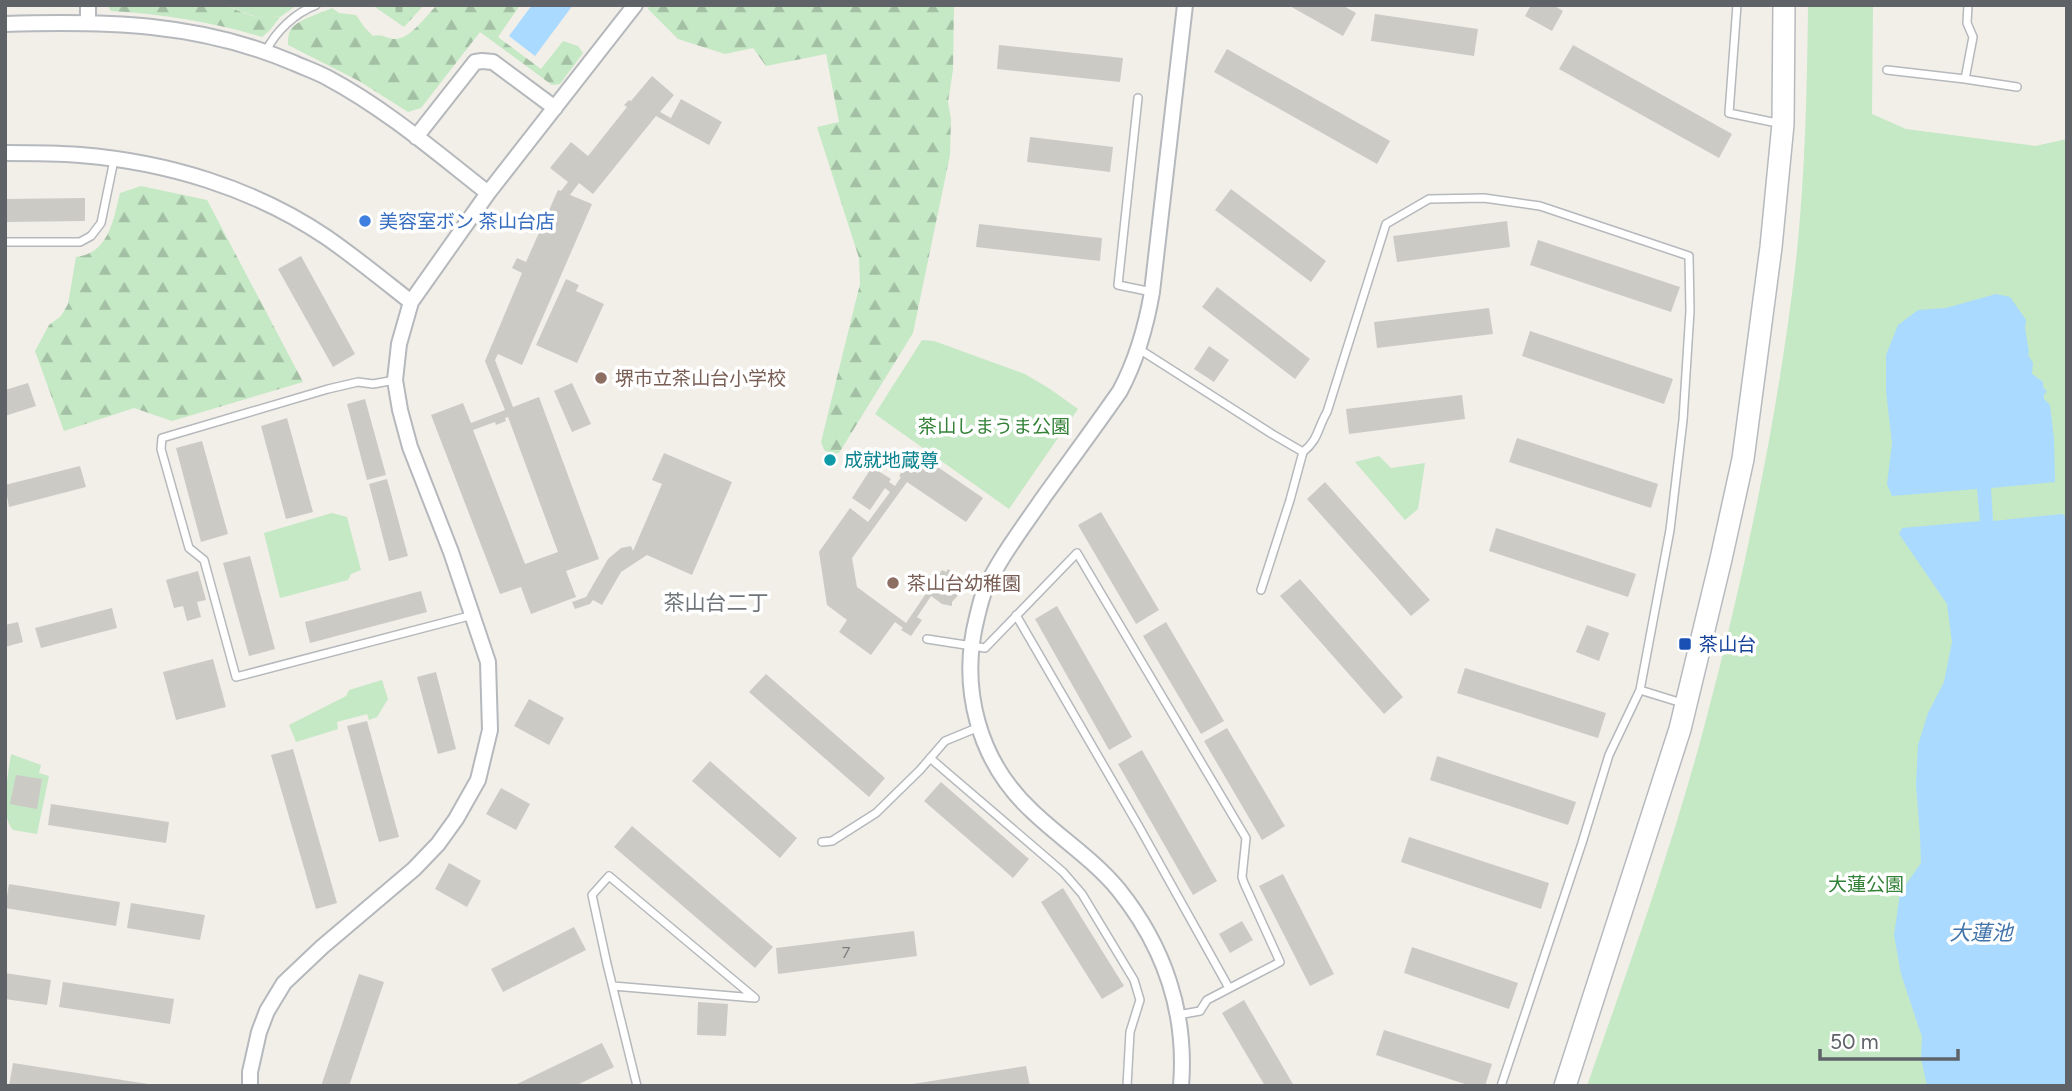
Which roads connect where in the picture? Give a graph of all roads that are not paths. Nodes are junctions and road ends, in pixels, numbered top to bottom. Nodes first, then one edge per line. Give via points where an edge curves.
1 (88, 5) edge
2 (316, 5) edge
3 (635, 5) edge
4 (1185, 5) edge
5 (1737, 5) edge
6 (1784, 5) edge
7 (1968, 5) edge
8 (88, 22) junction
9 (5, 24) edge
10 (266, 51) junction
11 (1887, 70) dead end
12 (1965, 79) junction
13 (2017, 86) dead end
14 (1138, 99) dead end
15 (555, 107) junction
16 (1783, 124) junction
17 (416, 137) junction
18 (5, 153) edge
19 (114, 160) junction
20 (488, 193) junction
21 (5, 242) edge
22 (1152, 292) junction
23 (411, 302) junction
24 (1139, 349) junction
25 (395, 380) junction
26 (1303, 452) junction
27 (1261, 590) dead end
28 (473, 615) junction
29 (1016, 615) junction
30 (927, 639) dead end
31 (970, 646) junction
32 (1640, 690) junction
33 (1686, 704) junction
34 (979, 727) junction
35 (930, 758) junction
36 (822, 842) dead end
37 (613, 986) junction
38 (1229, 988) junction
39 (1178, 1015) junction
40 (250, 1086) edge
41 (638, 1086) edge
42 (1127, 1086) edge
43 (1181, 1086) edge
44 (1502, 1086) edge
45 (1565, 1086) edge

1 - 8 street
2 - 10 lane via 284,27
3 - 15 street
4 - 22 street
5 - 16 lane via 1729,113
6 - 16 street
7 - 12 lane via 1973,37
8 - 9 street
8 - 10 street via 213,36
10 - 17 street via 327,77
11 - 12 lane
12 - 13 lane
14 - 22 lane via 1118,285
15 - 17 street via 493,62 474,62
15 - 20 street
16 - 33 street via 1743,458
17 - 20 street
18 - 19 street
19 - 21 lane via 101,223 91,236 80,242
19 - 23 street via 219,183 260,201 324,236
20 - 23 street
22 - 24 street
23 - 25 street
24 - 26 lane
24 - 31 street via 1120,391 1001,557 983,594
25 - 28 street via 410,447
25 - 28 lane via 328,389 162,438 160,449 189,548 204,559 236,677
26 - 27 lane
26 - 32 lane via 1314,443 1327,412 1386,224 1429,199 1484,198 1540,206 1689,256 1684,420 1670,530
28 - 40 street via 488,662 491,701 490,730 478,780 438,844 284,983 258,1032
29 - 31 lane via 985,648
29 - 38 lane
29 - 38 lane via 1077,553 1246,838 1242,877 1280,962
30 - 31 lane
31 - 34 street via 969,675
32 - 33 lane
32 - 44 lane via 1609,755
33 - 45 street
34 - 35 lane via 945,741
34 - 39 street via 999,768 1030,810 1118,889 1160,956
35 - 36 lane via 876,813 832,841
35 - 42 lane via 1063,872 1082,894 1128,969 1140,1000 1130,1032
37 - 37 lane via 592,895 609,876 755,998
37 - 41 lane
38 - 39 lane via 1207,1000 1200,1011
39 - 43 street

